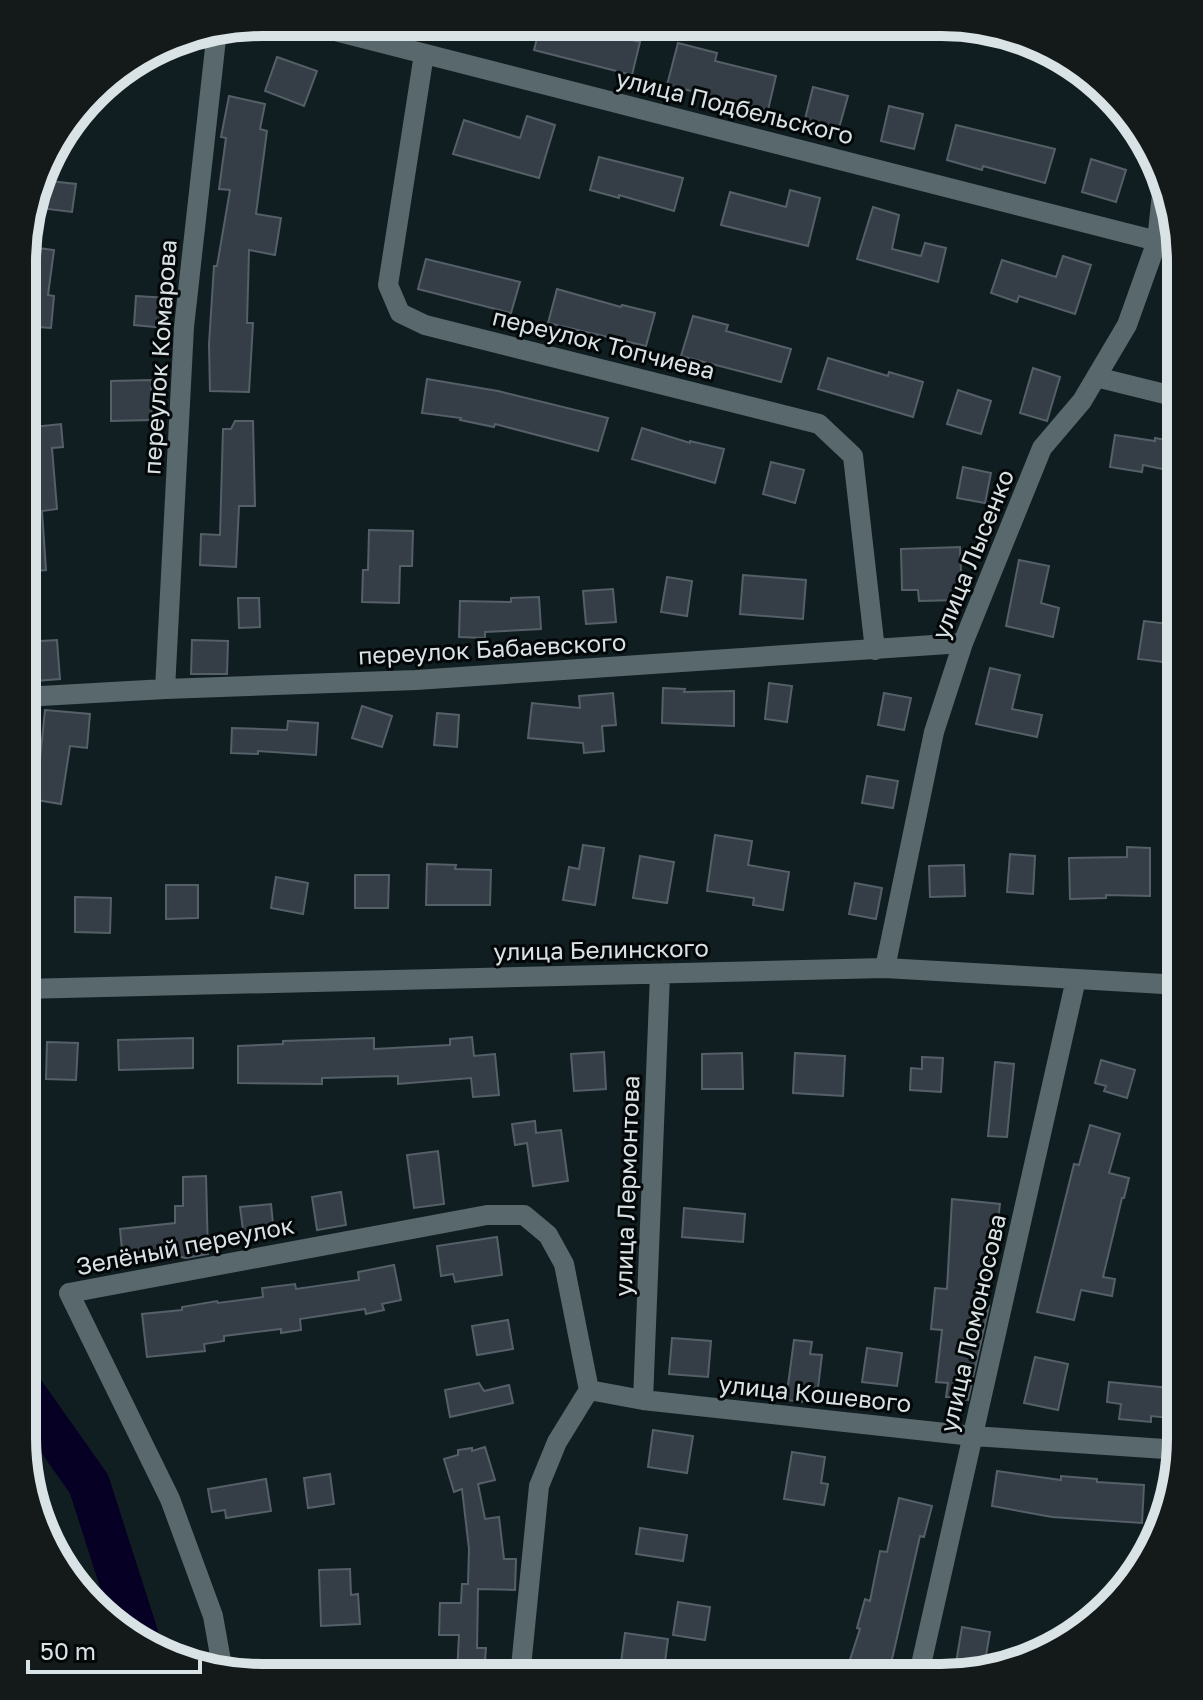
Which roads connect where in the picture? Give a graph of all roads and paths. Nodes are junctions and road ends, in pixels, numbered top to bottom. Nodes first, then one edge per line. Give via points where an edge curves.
1 (354, 36) edge
2 (216, 42) edge
3 (424, 54) junction
4 (1160, 210) edge
5 (1157, 241) junction
6 (1096, 377) junction
7 (1167, 395) edge
8 (963, 643) junction
9 (875, 650) junction
10 (165, 689) junction
11 (36, 696) edge
12 (885, 968) junction
13 (660, 974) junction
14 (1076, 979) junction
15 (1167, 984) edge
16 (36, 989) edge
17 (589, 1390) junction
18 (643, 1400) junction
19 (973, 1436) junction
20 (1167, 1449) edge
21 (221, 1659) edge
22 (521, 1664) edge
23 (921, 1664) edge

1 - 3 street, улица Подбельского
2 - 10 street, переулок Комарова via 184,327
3 - 5 street, улица Подбельского
3 - 9 street, переулок Топчиева via 388,285 400,313 425,325 819,424 853,456
4 - 5 street, улица Лысенко
5 - 6 street, улица Лысенко via 1127,325
6 - 7 street
6 - 8 street, улица Лысенко via 1042,448
8 - 9 street, переулок Бабаевского
8 - 12 street, улица Лысенко via 934,732
9 - 10 street, переулок Бабаевского via 416,680
10 - 11 street, переулок Бабаевского
12 - 13 street, улица Белинского
12 - 14 street, улица Белинского
13 - 16 street, улица Белинского
13 - 18 street, улица Лермонтова
14 - 15 street, улица Белинского
14 - 19 street, улица Ломоносова
17 - 18 street, улица Кошевого
17 - 21 street, Зелёный переулок via 564,1264 548,1235 524,1215 487,1215 69,1293 170,1499 213,1616
17 - 22 street via 557,1442 539,1486
18 - 19 street, улица Кошевого
19 - 20 street, улица Кошевого
19 - 23 street, улица Ломоносова

